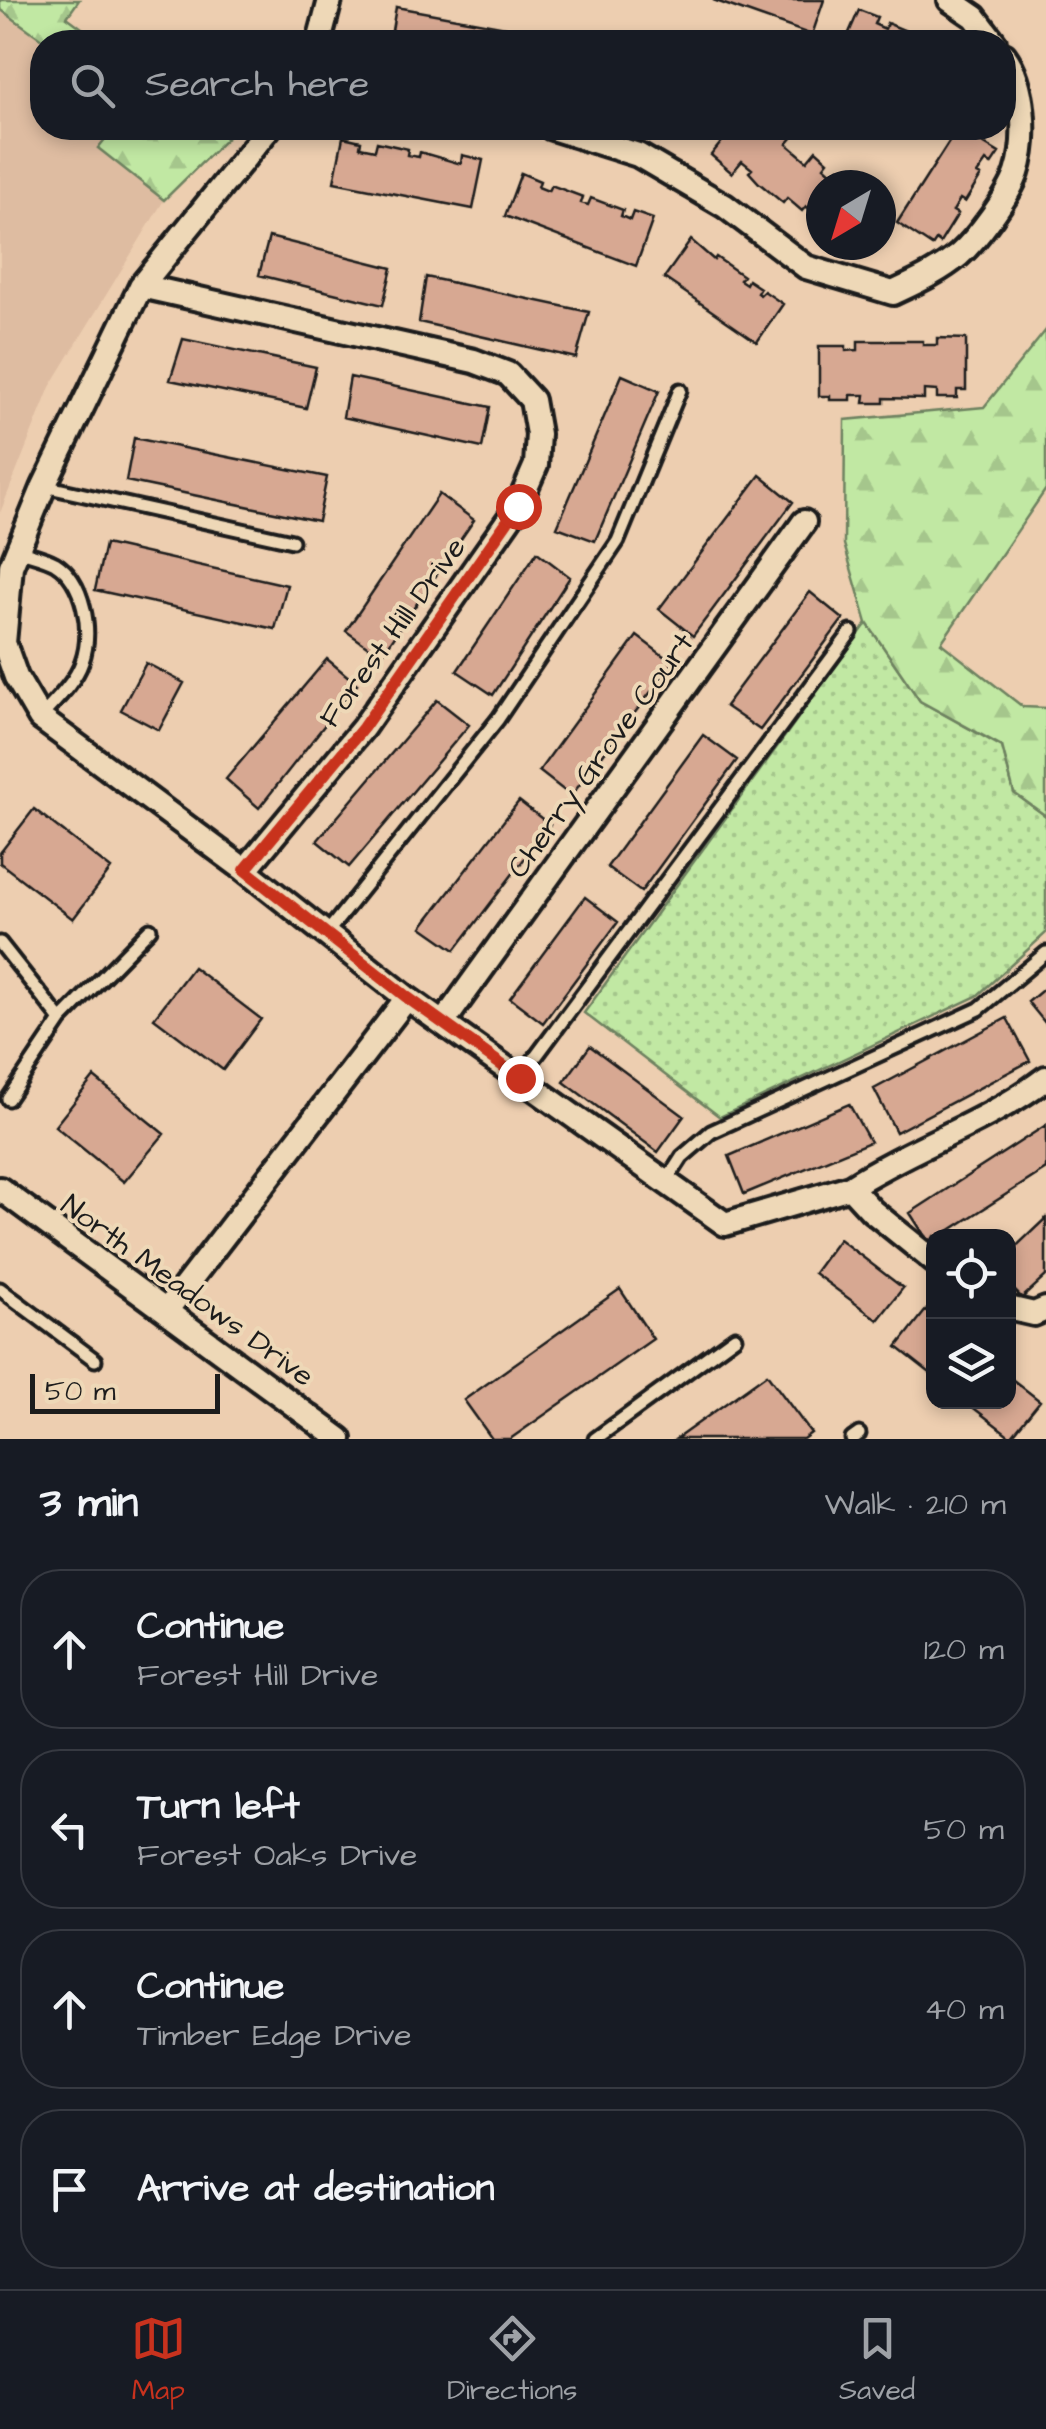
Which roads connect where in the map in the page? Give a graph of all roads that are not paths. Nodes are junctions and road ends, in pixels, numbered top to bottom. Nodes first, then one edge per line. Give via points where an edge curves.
1 (330, 0) edge
2 (950, 0) edge
3 (322, 30) edge
4 (984, 30) edge
5 (1016, 88) edge
6 (259, 140) edge
7 (590, 140) edge
8 (141, 286) junction
9 (680, 390) dead end
10 (44, 486) junction
11 (804, 522) dead end
12 (292, 541) dead end
13 (18, 550) junction
14 (851, 632) dead end
15 (40, 718) junction
16 (245, 870) junction
17 (150, 929) dead end
18 (326, 934) junction
19 (0, 942) edge
20 (1046, 953) edge
21 (408, 998) junction
22 (60, 1020) junction
23 (443, 1023) junction
24 (520, 1078) junction
25 (1046, 1078) edge
26 (8, 1099) dead end
27 (666, 1182) junction
28 (850, 1187) junction
29 (0, 1189) edge
30 (926, 1255) edge
31 (0, 1290) edge
32 (1046, 1309) edge
33 (1016, 1310) edge
34 (166, 1312) junction
35 (736, 1337) dead end
36 (94, 1360) dead end
37 (340, 1439) edge
38 (595, 1439) edge

1 - 3 street
2 - 4 street
5 - 7 street via 1025,113 1016,174 992,214 962,253 893,293 806,267 725,206 638,155
6 - 8 street
8 - 10 street
8 - 16 street, Forest Hill Drive via 474,361 508,374 532,400 536,465 518,506 363,728
9 - 18 lane via 618,541 498,718
10 - 12 lane
10 - 13 street
11 - 23 street, Cherry Grove Court
13 - 15 street via 4,642
13 - 15 lane via 55,564 76,584 86,613 82,661
14 - 24 lane
15 - 16 street
16 - 18 street
17 - 22 lane
18 - 21 street
19 - 22 lane
20 - 27 lane via 979,1009 711,1132
21 - 23 street
21 - 34 street
22 - 26 lane
23 - 24 street
24 - 27 street
25 - 28 street via 988,1117
27 - 28 street via 725,1224
28 - 30 street
29 - 34 street, North Meadows Drive
31 - 36 lane
32 - 33 street
34 - 37 street, North Meadows Drive
35 - 38 lane

